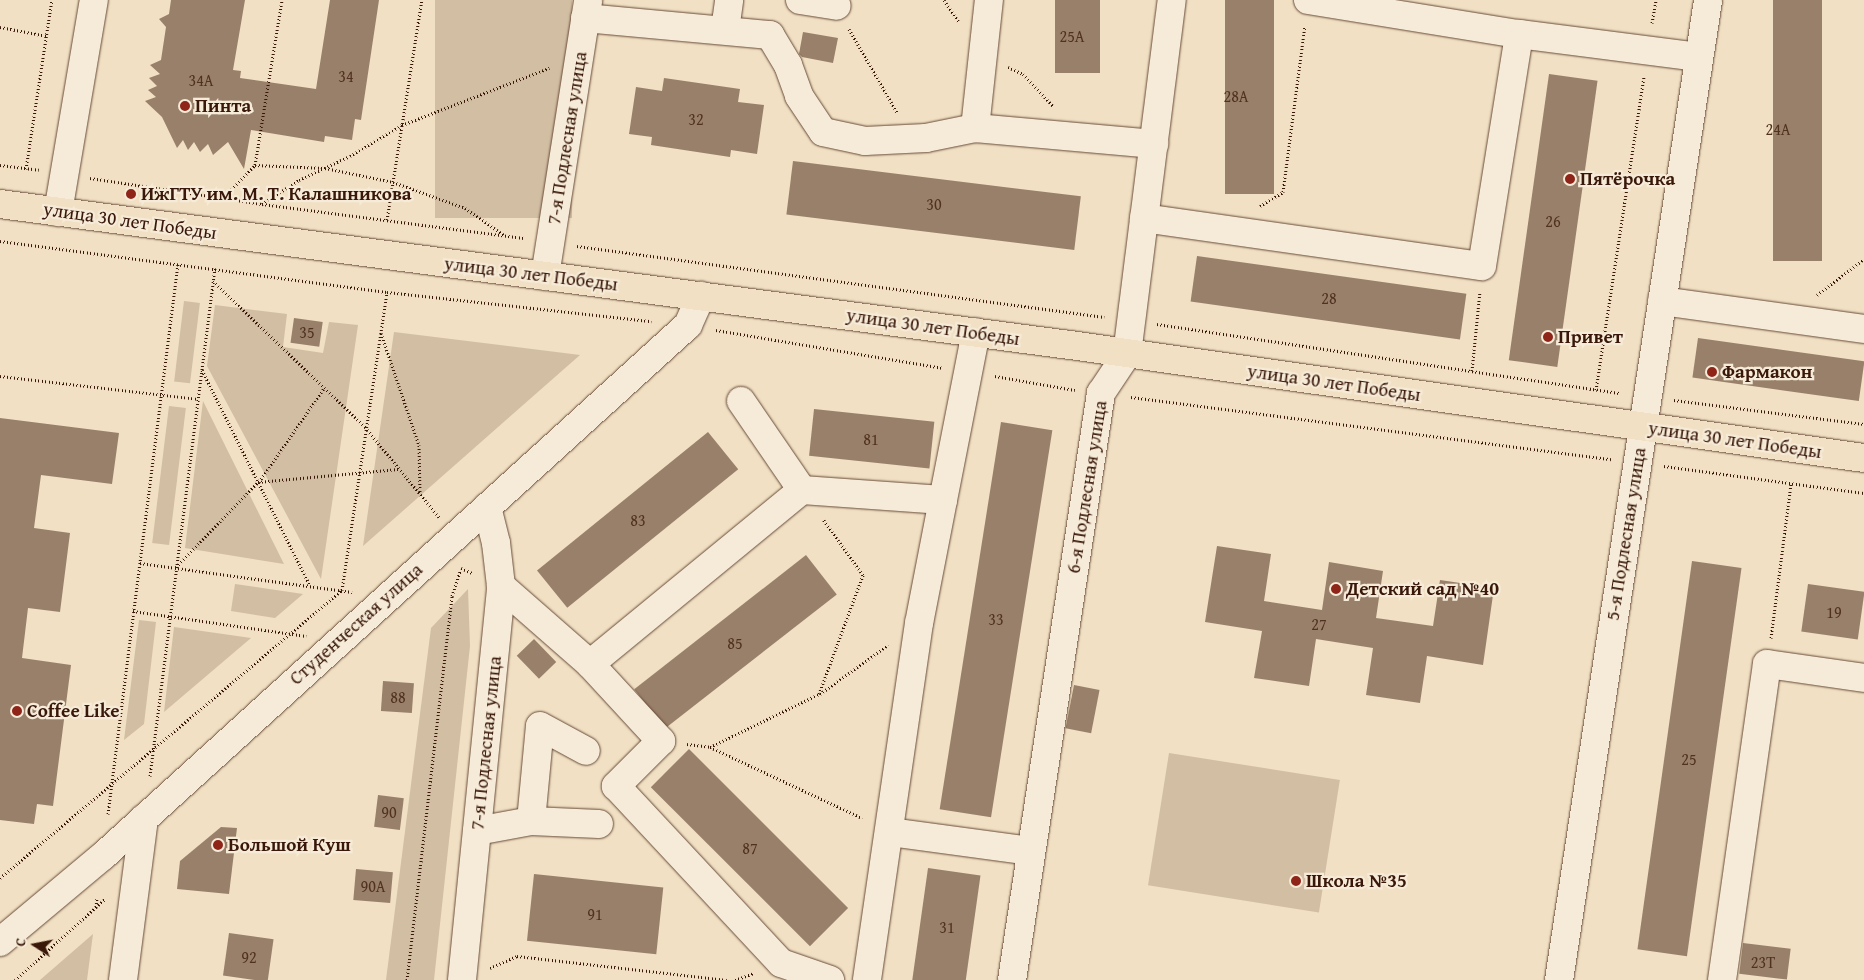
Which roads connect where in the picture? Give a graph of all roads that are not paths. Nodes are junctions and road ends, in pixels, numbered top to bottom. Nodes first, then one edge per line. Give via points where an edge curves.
1 (94, 0) edge
2 (730, 0) edge
3 (800, 0) edge
4 (989, 0) edge
5 (1172, 0) edge
6 (1708, 0) edge
7 (1308, 1) edge
8 (837, 6) road end
9 (587, 9) edge
10 (725, 30) junction
11 (1519, 34) junction
12 (1699, 57) junction
13 (975, 128) junction
14 (1154, 144) junction
15 (0, 204) edge
16 (58, 212) junction
17 (1144, 218) junction
18 (545, 276) junction
19 (701, 296) junction
20 (1662, 301) junction
21 (1864, 329) edge
22 (976, 332) junction
23 (1127, 354) junction
24 (741, 401) dead end
25 (1643, 427) junction
26 (1864, 458) edge
27 (802, 490) junction
28 (943, 500) junction
29 (487, 507) junction
30 (501, 586) junction
31 (590, 664) junction
32 (1864, 678) edge
33 (586, 752) dead end
34 (144, 818) junction
35 (531, 821) junction
36 (599, 824) dead end
37 (477, 831) junction
38 (890, 832) junction
39 (1031, 850) junction
40 (0, 942) edge
41 (472, 976) edge
42 (123, 980) edge
43 (830, 980) edge
44 (867, 980) edge
45 (1012, 980) edge
46 (1558, 980) edge
47 (1722, 980) edge

1 - 16 street
2 - 10 street
3 - 8 street
4 - 13 street
5 - 14 street, 6-я Подлесная улица
6 - 12 street, 5-я Подлесная улица
7 - 11 street
9 - 10 street
9 - 18 street, 7-я Подлесная улица
10 - 13 street via 770,36 788,66 798,96 823,132 865,140 915,138
11 - 12 street
11 - 17 street via 1482,266
12 - 20 street, 5-я Подлесная улица
13 - 14 street
14 - 17 street, 6-я Подлесная улица
15 - 16 main road, улица 30 лет Победы
16 - 18 main road, улица 30 лет Победы
17 - 23 street, 6-я Подлесная улица
18 - 19 main road, улица 30 лет Победы
19 - 22 main road, улица 30 лет Победы
19 - 29 street, Студенческая улица via 688,325
20 - 21 street
20 - 25 street, 5-я Подлесная улица
22 - 23 main road, улица 30 лет Победы
22 - 28 street
23 - 25 main road, улица 30 лет Победы
23 - 39 street, 6-я Подлесная улица via 1101,393
24 - 27 street
25 - 26 main road, улица 30 лет Победы
25 - 46 street, 5-я Подлесная улица
27 - 28 street
27 - 31 street
28 - 38 street via 919,623
29 - 30 street, 7-я Подлесная улица via 496,543
29 - 34 street, Студенческая улица
30 - 31 street
30 - 37 street, 7-я Подлесная улица
31 - 43 street via 661,741 616,786 780,963
32 - 47 street via 1767,664
33 - 35 street via 540,726
34 - 40 street, Студенческая улица
34 - 42 street
35 - 36 street
35 - 37 street
37 - 41 street, 7-я Подлесная улица
38 - 39 street
38 - 44 street
39 - 45 street, 6-я Подлесная улица

